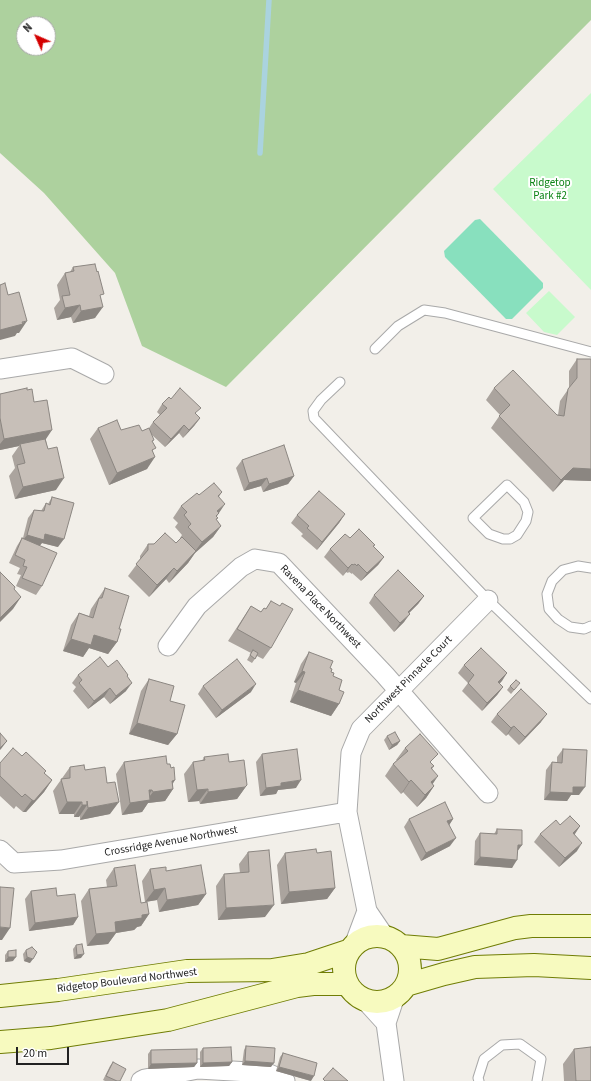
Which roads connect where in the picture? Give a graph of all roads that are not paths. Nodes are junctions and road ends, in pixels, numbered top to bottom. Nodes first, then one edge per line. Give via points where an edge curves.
1 (375, 348) dead end
2 (591, 352) edge
3 (0, 369) edge
4 (104, 374) dead end
5 (340, 382) dead end
6 (507, 485) joint
7 (591, 568) edge
8 (488, 600) junction
9 (591, 626) edge
10 (168, 646) dead end
11 (398, 689) junction
12 (591, 699) edge
13 (488, 793) dead end
14 (347, 812) junction
15 (0, 850) edge
16 (367, 911) junction
17 (591, 926) edge
18 (393, 941) junction
19 (352, 947) junction
20 (591, 968) edge
21 (346, 984) junction
22 (401, 991) junction
23 (0, 996) edge
24 (366, 1001) junction
25 (386, 1023) junction
26 (0, 1042) edge
27 (141, 1081) edge
28 (285, 1081) edge
29 (394, 1081) edge
30 (479, 1081) edge
31 (537, 1081) edge

1 - 2 lane via 398,326 424,310 445,313
3 - 4 street via 72,358
5 - 8 lane via 313,411 314,418
6 - 6 lane via 473,518 489,534 503,539 510,539 517,534 526,521 528,512 524,502
7 - 9 lane via 578,566 563,570 552,581 547,594 549,609 558,619 570,627 584,630
8 - 11 street, Northwest Pinnacle Court
8 - 12 lane
10 - 11 street, Ravena Place Northwest via 197,606 241,566 255,559 279,563
11 - 13 street, Ravena Place Northwest
11 - 14 street, Northwest Pinnacle Court via 361,729 351,753
14 - 15 street, Crossridge Avenue Northwest via 61,860 14,863
14 - 16 street, Northwest Pinnacle Court
16 - 18 street, Northwest Pinnacle Court
16 - 19 street
17 - 18 main road via 515,928 438,949
18 - 19 main road via 374,935 364,938
18 - 22 main road via 407,955 410,965 410,976
19 - 21 main road via 344,961 343,973
19 - 23 main road, Ridgetop Boulevard Northwest via 309,964 272,970 187,971
20 - 22 main road via 534,965 475,967 444,974
21 - 24 main road via 352,992
21 - 26 main road via 298,986 168,1020 51,1038
22 - 24 main road via 381,1002
22 - 25 street
24 - 25 street
25 - 29 street
27 - 28 street via 198,1069 268,1073
30 - 31 lane via 484,1059 502,1045 520,1044 541,1059

